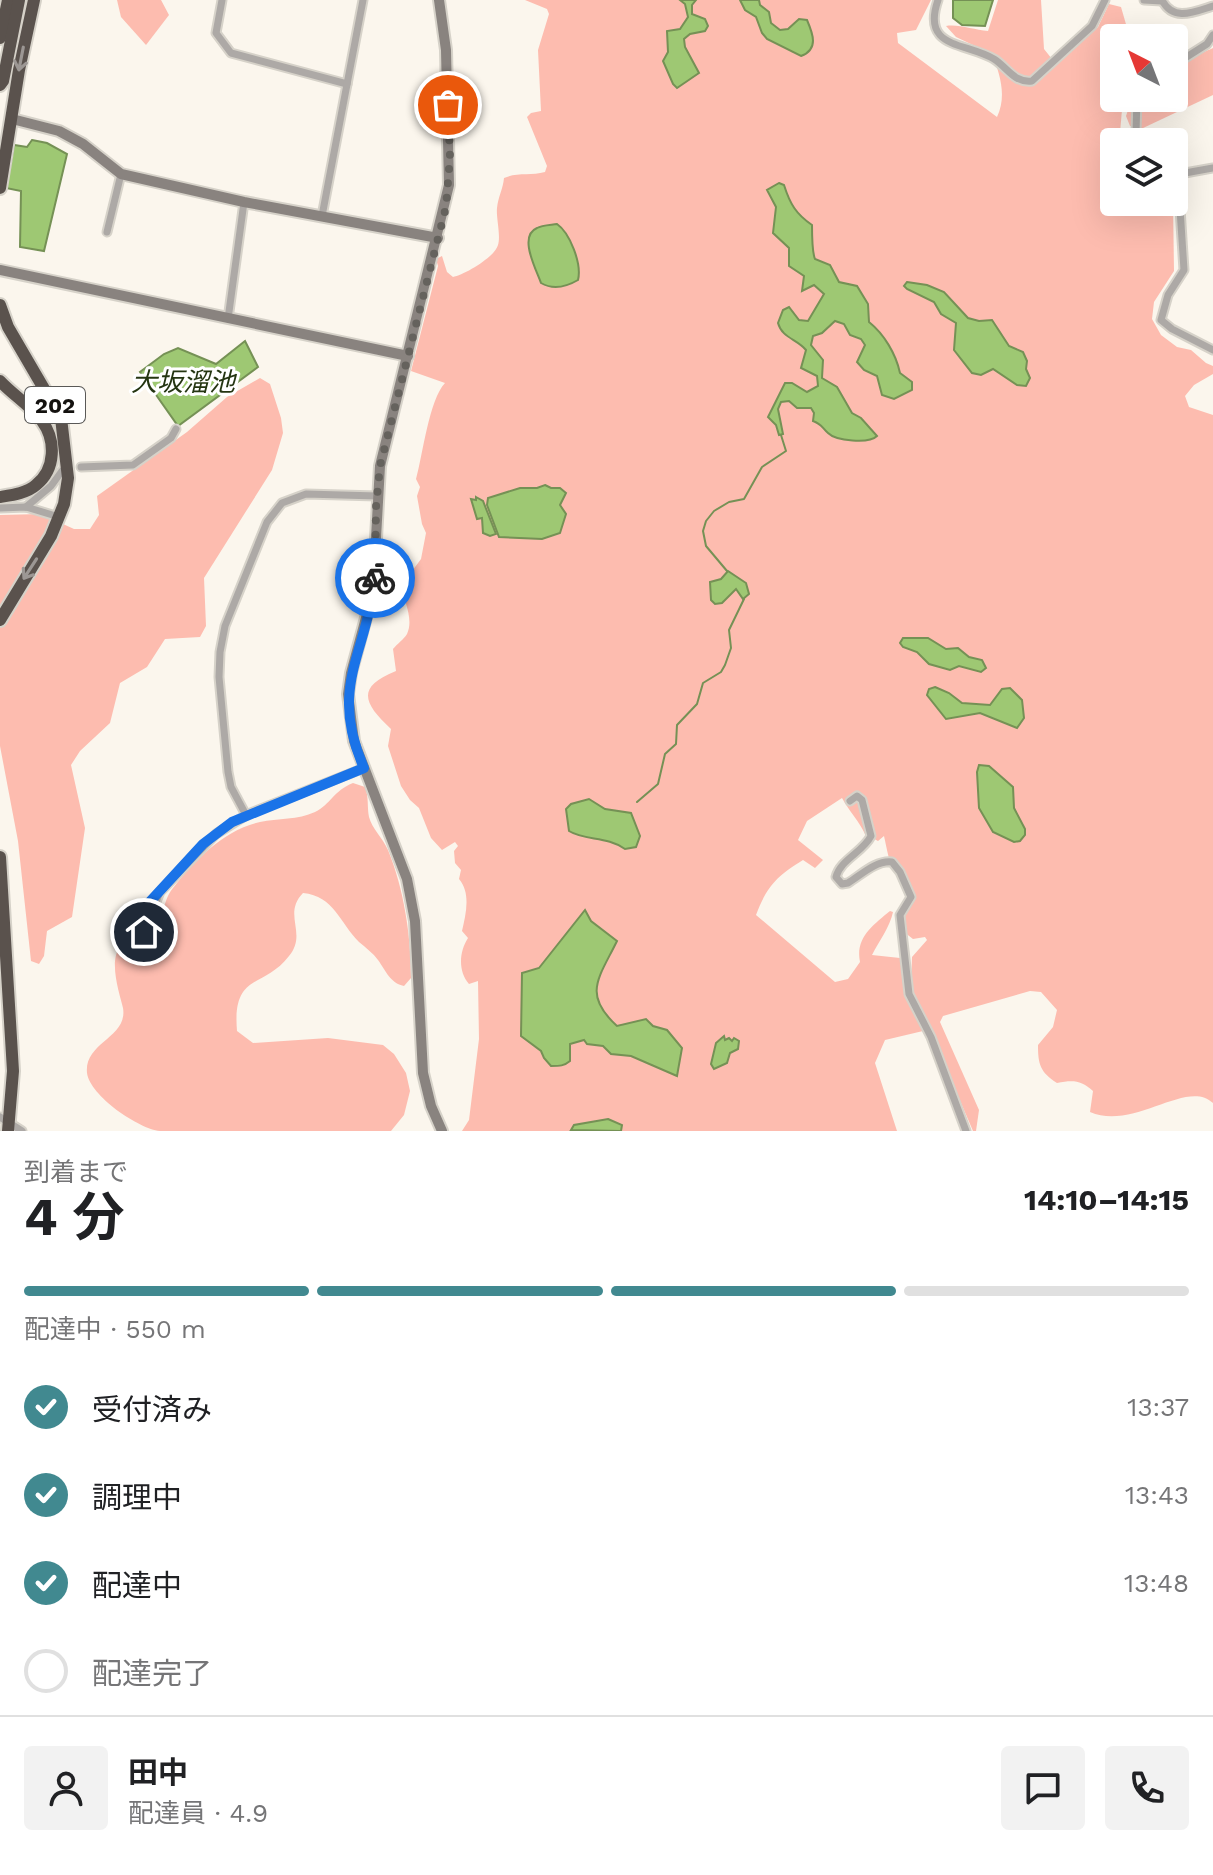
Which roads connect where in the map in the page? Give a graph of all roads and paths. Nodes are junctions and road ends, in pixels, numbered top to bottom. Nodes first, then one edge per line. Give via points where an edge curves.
1 (6, 0) edge
2 (17, 0) edge
3 (34, 0) edge
4 (222, 0) edge
5 (363, 0) edge
6 (439, 0) edge
7 (938, 0) edge
8 (1105, 0) edge
9 (1144, 0) edge
10 (1162, 1) edge
11 (1213, 6) edge
12 (0, 17) edge
13 (1213, 35) edge
14 (0, 38) edge
15 (1188, 56) edge
16 (0, 71) edge
17 (347, 84) junction
18 (0, 85) edge
19 (12, 119) junction
20 (1213, 168) edge
21 (1188, 172) edge
22 (121, 174) junction
23 (0, 188) edge
24 (244, 202) junction
25 (322, 216) junction
26 (1180, 216) edge
27 (107, 232) dead end
28 (438, 238) junction
29 (0, 270) edge
30 (0, 305) edge
31 (228, 319) junction
32 (1213, 350) edge
33 (408, 356) junction
34 (0, 381) edge
35 (176, 429) dead end
36 (81, 467) dead end
37 (62, 471) dead end
38 (377, 496) junction
39 (0, 497) edge
40 (26, 507) junction
41 (0, 508) edge
42 (59, 517) junction
43 (0, 620) edge
44 (364, 768) junction
45 (850, 801) dead end
46 (246, 815) junction
47 (0, 857) edge
48 (160, 892) junction
49 (6, 1123) edge
50 (22, 1131) edge
51 (442, 1131) edge
52 (966, 1131) edge

1 - 12 highway
1 - 14 highway
2 - 16 highway
2 - 18 highway
3 -> 19 highway
4 - 17 street via 216,33 231,53
5 - 17 street
6 - 28 street via 450,157
7 - 8 street via 933,20 940,35 992,58 1024,81 1032,81 1092,26
9 - 10 street
10 - 11 street via 1180,14
13 - 15 street
17 - 25 street
19 - 22 street via 59,131
19 - 23 highway
20 - 21 street
22 - 24 street
22 - 27 street
24 - 25 street
24 - 31 street
25 - 28 street
26 - 32 street via 1184,270 1168,295 1161,320
28 - 33 street
29 - 31 street
30 - 42 highway, 202 via 61,418 68,478
31 - 33 street
33 - 38 street
34 - 39 highway via 44,423 52,456 35,487
35 - 36 street via 133,465
37 - 40 street
38 - 44 street via 373,592 348,694 350,723
38 - 46 street via 306,494 282,503 267,522 225,626 220,652 228,772
40 - 41 street
40 - 42 street
42 -> 43 highway, 202
44 - 46 street
44 - 51 street via 407,879 415,921 423,1073
45 - 52 street via 857,796 862,800 871,836 836,877 848,883 884,861 900,872 911,897 900,915 909,994
46 - 48 street via 203,844
47 - 49 highway via 13,1071
48 - 48 street via 153,909 157,925 144,932 140,915
49 - 50 street

